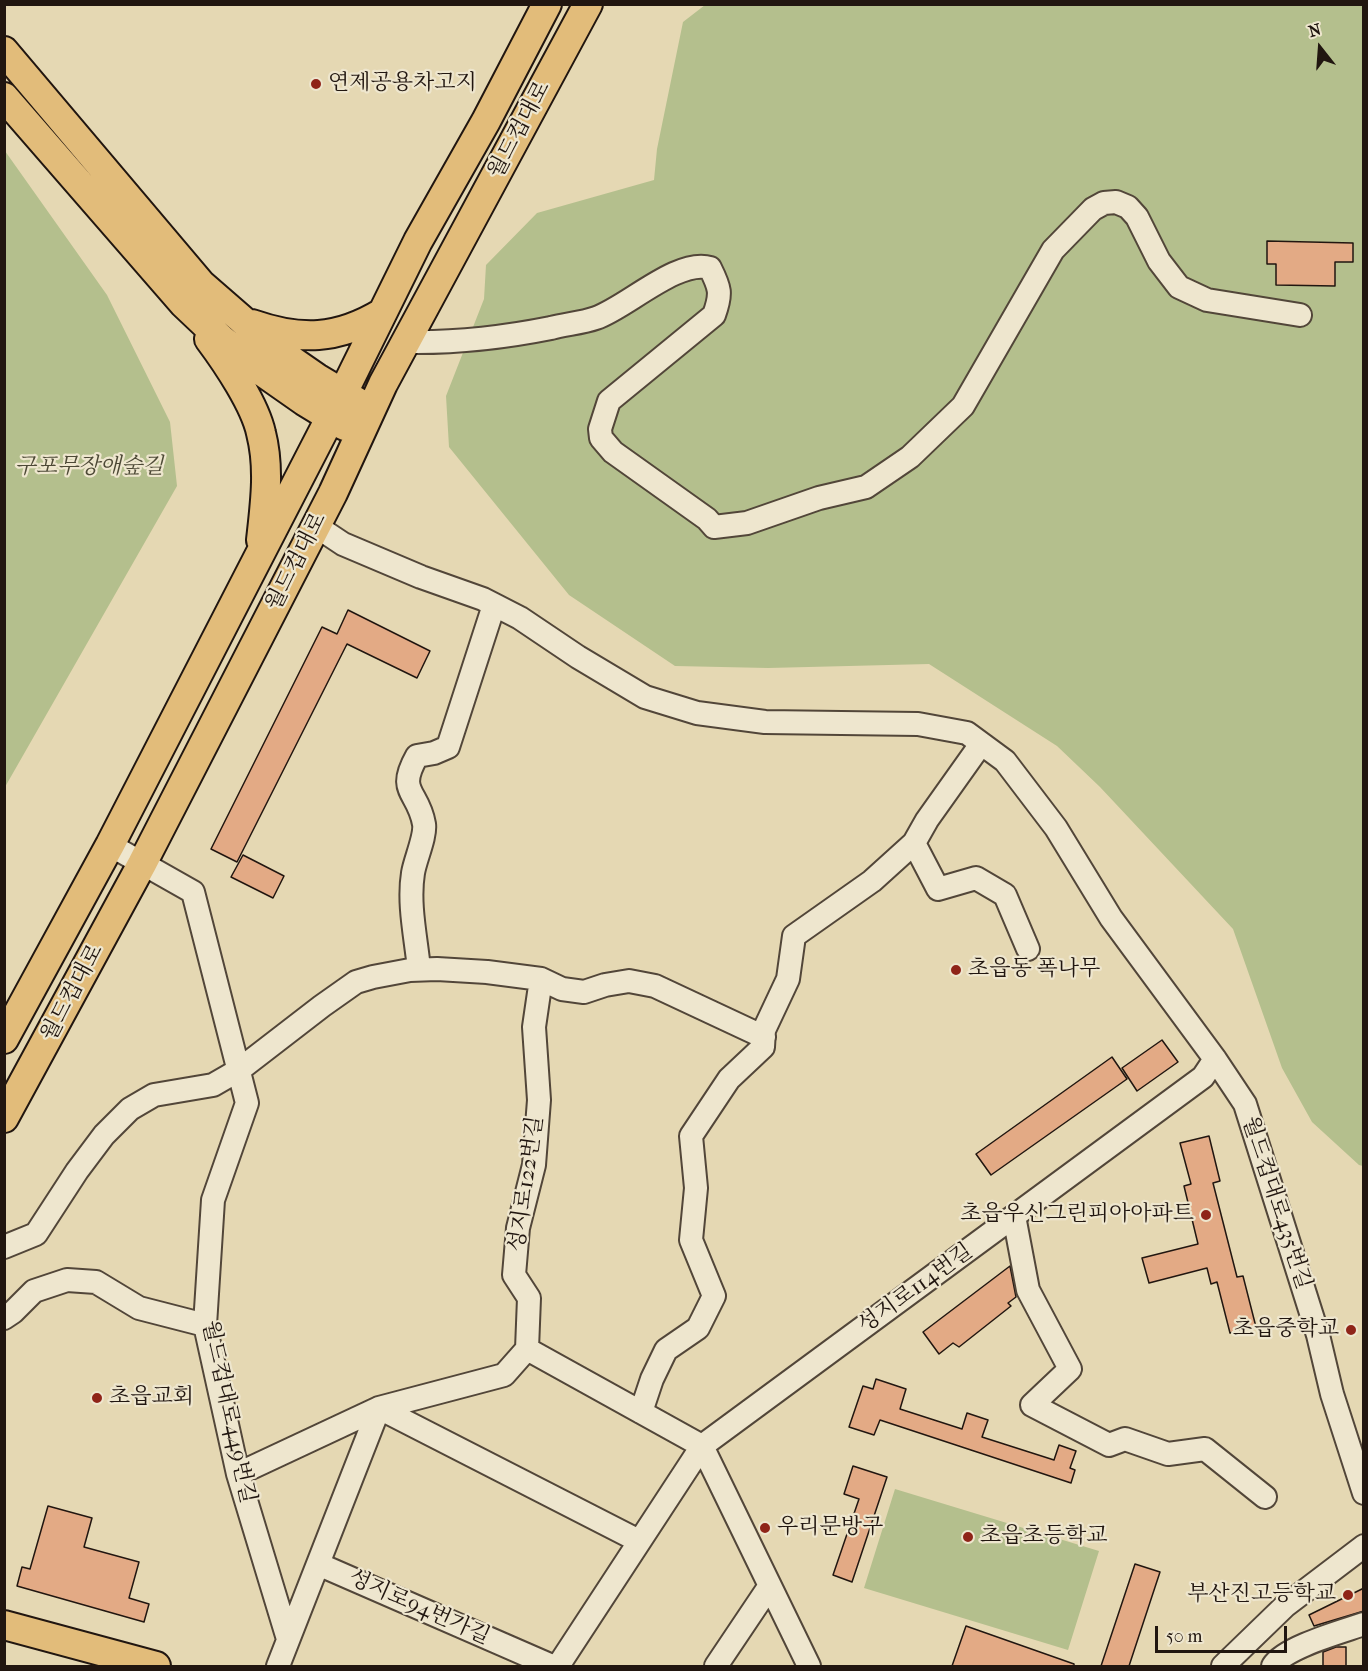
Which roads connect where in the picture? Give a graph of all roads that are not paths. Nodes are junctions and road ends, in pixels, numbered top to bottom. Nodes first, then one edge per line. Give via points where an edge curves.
1 (547, 4) edge
2 (588, 4) edge
3 (4, 51) edge
4 (4, 97) edge
5 (184, 304) junction
6 (382, 313) junction
7 (1300, 315) dead end
8 (241, 320) junction
9 (406, 342) junction
10 (337, 405) junction
11 (366, 422) junction
12 (316, 526) junction
13 (260, 555) junction
14 (494, 605) junction
15 (981, 744) junction
16 (914, 843) junction
17 (110, 845) junction
18 (142, 864) junction
19 (1028, 949) dead end
20 (420, 969) junction
21 (541, 979) junction
22 (764, 1037) junction
23 (4, 1039) edge
24 (1215, 1059) junction
25 (239, 1070) junction
26 (4, 1118) edge
27 (1014, 1216) junction
28 (4, 1247) edge
29 (4, 1318) edge
30 (205, 1325) junction
31 (527, 1349) junction
32 (379, 1408) junction
33 (641, 1412) junction
34 (702, 1446) junction
35 (238, 1474) junction
36 (1364, 1493) edge
37 (1265, 1497) dead end
38 (639, 1541) junction
39 (1364, 1546) edge
40 (318, 1564) junction
41 (769, 1587) junction
42 (1364, 1624) edge
43 (4, 1625) edge
44 (288, 1639) junction
45 (156, 1666) edge
46 (278, 1666) edge
47 (552, 1666) edge
48 (558, 1666) edge
49 (716, 1666) edge
50 (809, 1666) edge
51 (1223, 1666) edge
52 (1273, 1666) edge

1 - 6 main road, 월드컵대로
2 - 9 main road, 월드컵대로
3 - 8 main road via 201,284
4 - 5 main road
5 - 10 main road via 264,373
5 - 13 main road via 236,379 261,431 266,484
6 - 8 main road via 346,330 321,336 275,332
6 - 10 main road, 월드컵대로
7 - 9 street via 1207,300 1179,287 1128,207 1104,203 1053,249 963,406 910,457 866,487 819,498 747,523 714,527 613,452 601,438 600,429 609,400 714,315 720,288 710,268 700,265 661,280 597,318 500,338
8 - 10 main road via 317,378
9 - 11 main road, 월드컵대로
10 - 11 main road
10 - 13 main road, 월드컵대로
11 - 12 main road, 월드컵대로
12 - 14 street, 월드컵대로435번길 via 343,544
12 - 18 main road, 월드컵대로
13 - 17 main road, 월드컵대로
14 - 15 street, 월드컵대로435번길 via 645,697 697,713 765,722 918,724 967,733
14 - 20 street via 448,747 417,756 408,771 407,782 425,825 413,874 412,902
15 - 16 street
15 - 24 street, 월드컵대로435번길 via 1005,761 1056,828 1111,918
16 - 19 street via 938,889 976,878 1005,895
16 - 22 street via 872,881 794,936 788,978
17 - 18 street, 월드컵대로449번길
17 - 23 main road, 월드컵대로
18 - 25 street, 월드컵대로449번길 via 193,892
18 - 26 main road, 월드컵대로
20 - 21 street
20 - 25 street via 356,982
21 - 22 street via 562,990 584,992 629,981 655,986
21 - 31 street, 성지로122번길 via 534,1027 538,1100 534,1165 518,1228 514,1275 529,1298
22 - 33 street via 763,1047 729,1078 691,1136 696,1188 690,1240 714,1296 698,1328 666,1350
24 - 27 street, 성지로114번길 via 1203,1077
24 - 36 street, 월드컵대로435번길 via 1245,1104
25 - 28 street via 213,1085 154,1095 130,1109 77,1171 36,1234
25 - 30 street, 월드컵대로449번길 via 248,1103 213,1200
27 - 34 street, 성지로114번길
27 - 37 street via 1028,1290 1070,1369 1032,1405 1109,1445 1125,1439 1168,1454 1205,1449
29 - 30 street via 34,1291 67,1280 96,1282 139,1308
30 - 35 street, 월드컵대로449번길
31 - 32 street via 504,1375
31 - 33 street
32 - 35 street
32 - 38 street
32 - 40 street
33 - 34 street
34 - 38 street, 성지로114번길
34 - 41 street
35 - 44 street, 월드컵대로449번길
38 - 48 street, 성지로114번길
39 - 51 street via 1285,1606
40 - 44 street
40 - 47 street, 성지로94번가길
41 - 49 street
41 - 50 street
42 - 52 street via 1291,1651
43 - 45 main road
44 - 46 street

